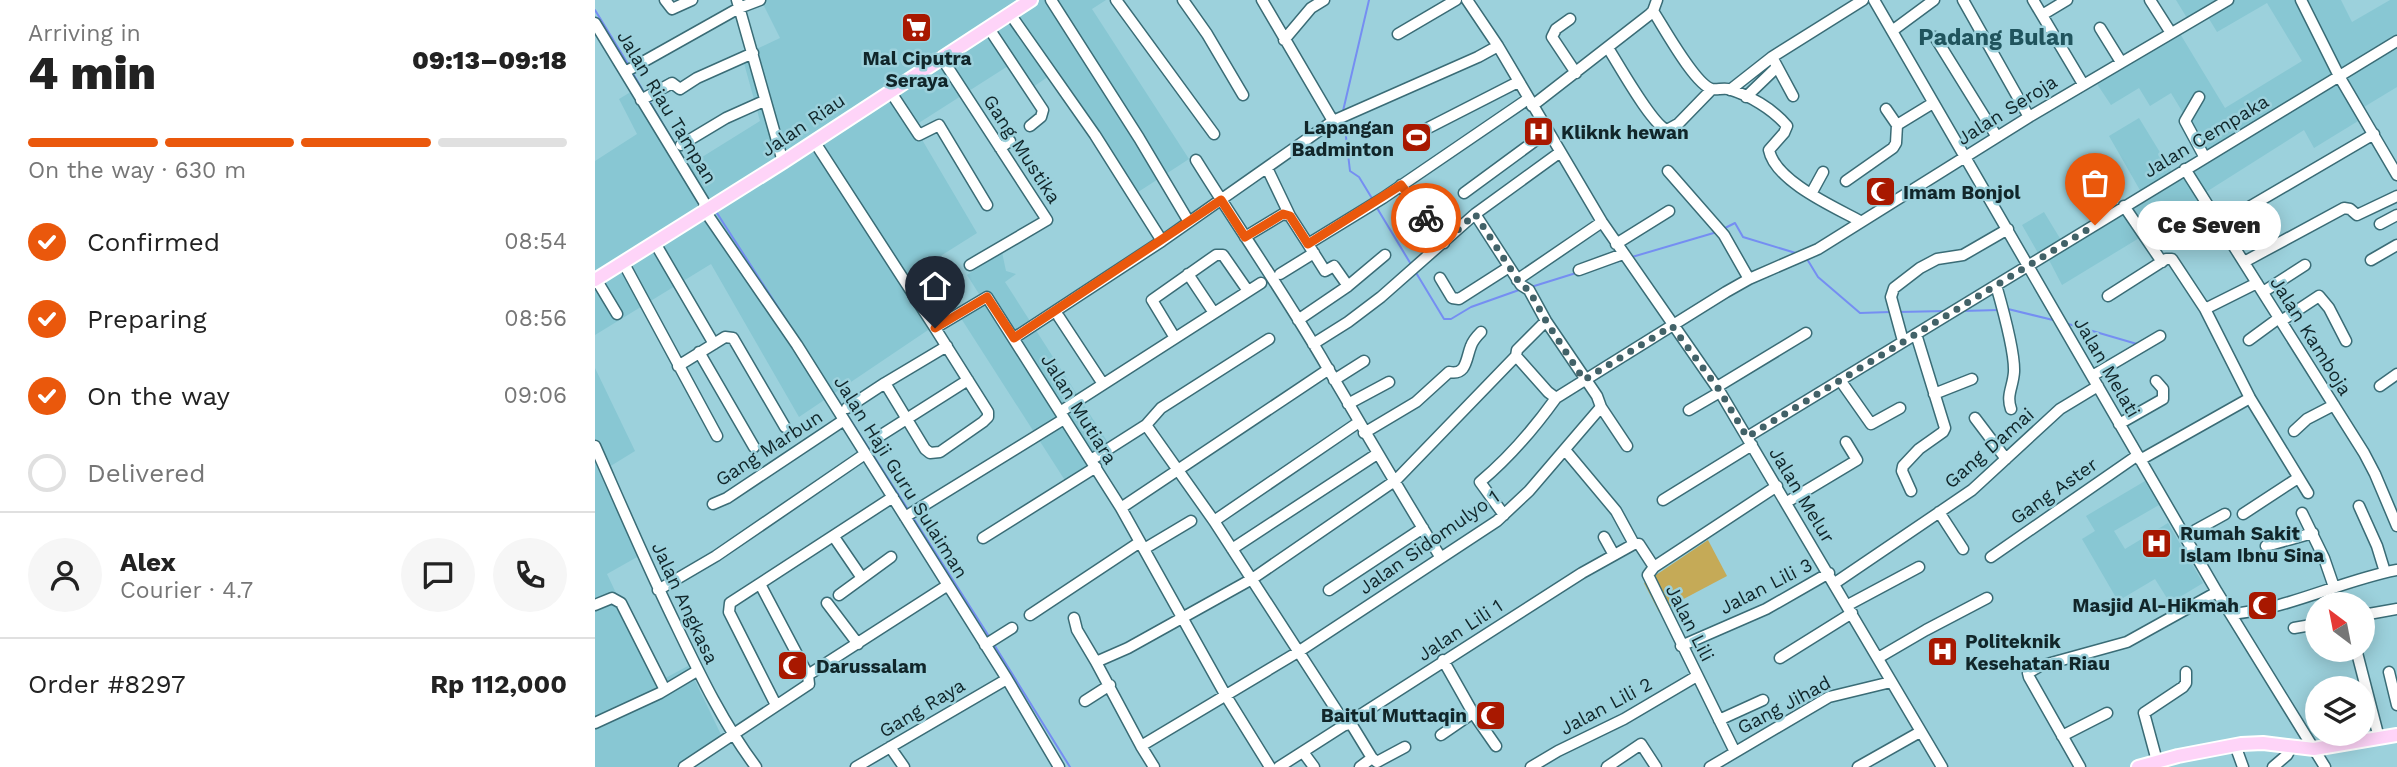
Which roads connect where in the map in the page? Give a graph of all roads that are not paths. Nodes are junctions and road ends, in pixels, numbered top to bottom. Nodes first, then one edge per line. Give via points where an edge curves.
1 (664, 0) edge
2 (692, 0) edge
3 (760, 0) edge
4 (1051, 0) edge
5 (1116, 0) edge
6 (1184, 0) edge
7 (1262, 0) edge
8 (1324, 0) edge
9 (1456, 0) edge
10 (1467, 0) edge
11 (1657, 0) edge
12 (1863, 0) edge
13 (1874, 0) edge
14 (1934, 0) edge
15 (1963, 0) edge
16 (2033, 0) edge
17 (2067, 0) edge
18 (2150, 0) edge
19 (2228, 0) edge
20 (2301, 0) edge
21 (738, 4) edge
22 (1020, 5) edge
23 (1653, 11) junction
24 (2042, 15) junction
25 (1570, 19) dead end
26 (595, 23) edge
27 (988, 27) junction
28 (2100, 28) dead end
29 (1892, 31) junction
30 (2171, 33) junction
31 (1398, 34) dead end
32 (1935, 37) dead end
33 (1284, 40) junction
34 (2397, 41) edge
35 (1498, 46) junction
36 (1608, 48) junction
37 (753, 53) junction
38 (941, 57) junction
39 (1772, 58) junction
40 (2121, 62) junction
41 (1776, 68) junction
42 (628, 71) junction
43 (1576, 73) junction
44 (2339, 76) junction
45 (1518, 82) junction
46 (2083, 84) junction
47 (1715, 88) junction
48 (890, 90) junction
49 (1730, 90) junction
50 (1243, 95) dead end
51 (1793, 96) dead end
52 (1746, 97) junction
53 (2199, 97) dead end
54 (645, 98) junction
55 (764, 101) junction
56 (1530, 103) junction
57 (1933, 103) junction
58 (1886, 109) dead end
59 (1340, 117) junction
60 (2029, 117) junction
61 (1897, 125) junction
62 (1030, 126) dead end
63 (1428, 128) dead end
64 (1548, 132) junction
65 (1215, 134) dead end
66 (2374, 134) junction
67 (1997, 137) junction
68 (814, 141) junction
69 (1010, 141) dead end
70 (681, 145) dead end
71 (1000, 148) junction
72 (1559, 153) junction
73 (1966, 156) junction
74 (2205, 158) junction
75 (1196, 160) dead end
76 (783, 162) junction
77 (1267, 168) junction
78 (2185, 170) junction
79 (1668, 171) dead end
80 (1823, 172) dead end
81 (2397, 175) edge
82 (1846, 181) dead end
83 (1401, 185) junction
84 (1464, 193) dead end
85 (1811, 194) junction
86 (2397, 196) edge
87 (1221, 200) junction
88 (987, 205) dead end
89 (2125, 206) junction
90 (709, 209) junction
91 (1669, 211) dead end
92 (1475, 214) junction
93 (2397, 215) edge
94 (1290, 216) junction
95 (1860, 221) junction
96 (1189, 222) junction
97 (1602, 222) junction
98 (2220, 224) junction
99 (2380, 224) dead end
100 (2008, 229) junction
101 (1245, 237) junction
102 (1162, 241) junction
103 (655, 243) junction
104 (1444, 243) junction
105 (1616, 244) junction
106 (2397, 245) edge
107 (1311, 248) junction
108 (1385, 255) dead end
109 (1626, 258) junction
110 (2371, 260) dead end
111 (623, 262) junction
112 (2162, 262) junction
113 (2244, 262) junction
114 (970, 265) dead end
115 (2029, 265) junction
116 (2305, 265) dead end
117 (1509, 267) junction
118 (1579, 270) dead end
119 (1188, 274) junction
120 (1280, 274) dead end
121 (1440, 278) dead end
122 (595, 279) edge
123 (1749, 279) junction
124 (1261, 283) dead end
125 (1522, 285) junction
126 (1996, 285) junction
127 (1348, 286) junction
128 (2260, 288) junction
129 (1248, 291) junction
130 (2108, 296) dead end
131 (2205, 309) junction
132 (1214, 313) junction
133 (617, 314) dead end
134 (1059, 317) dead end
135 (2280, 319) junction
136 (1298, 320) junction
137 (1546, 321) junction
138 (1672, 326) junction
139 (935, 328) junction
140 (1481, 332) dead end
141 (1806, 333) dead end
142 (1916, 334) junction
143 (2160, 336) dead end
144 (1014, 338) junction
145 (1175, 338) junction
146 (1269, 339) dead end
147 (2249, 340) dead end
148 (1903, 341) junction
149 (2346, 341) dead end
150 (714, 344) junction
151 (1313, 344) junction
152 (947, 346) junction
153 (699, 352) junction
154 (1516, 356) junction
155 (1364, 361) dead end
156 (678, 366) junction
157 (1329, 369) junction
158 (2397, 374) edge
159 (1972, 379) dead end
160 (968, 380) junction
161 (1334, 380) junction
162 (1584, 380) junction
163 (1840, 380) junction
164 (2095, 381) junction
165 (1389, 382) dead end
166 (2156, 382) dead end
167 (885, 383) junction
168 (1103, 384) junction
169 (2380, 386) dead end
170 (1719, 389) junction
171 (1934, 394) junction
172 (1556, 398) junction
173 (2250, 398) junction
174 (1348, 404) junction
175 (2334, 405) junction
176 (1601, 407) junction
177 (847, 408) dead end
178 (1900, 408) dead end
179 (1689, 410) dead end
180 (2011, 410) dead end
181 (1062, 415) junction
182 (1975, 418) dead end
183 (908, 419) junction
184 (844, 420) junction
185 (1359, 422) junction
186 (2119, 424) junction
187 (1146, 425) junction
188 (785, 428) dead end
189 (2294, 431) dead end
190 (1364, 433) junction
191 (717, 436) dead end
192 (875, 439) dead end
193 (1750, 441) junction
194 (1846, 442) dead end
195 (595, 446) edge
196 (1627, 446) dead end
197 (754, 447) dead end
198 (1565, 450) junction
199 (865, 454) junction
200 (1377, 454) junction
201 (2139, 457) junction
202 (2006, 459) junction
203 (1093, 464) junction
204 (1180, 470) junction
205 (2298, 478) junction
206 (1396, 480) junction
207 (1777, 486) junction
208 (1911, 491) dead end
209 (2308, 493) dead end
210 (893, 497) junction
211 (1663, 500) dead end
212 (1787, 502) junction
213 (713, 504) dead end
214 (2359, 506) dead end
215 (1121, 508) junction
216 (1939, 512) junction
217 (2302, 513) dead end
218 (2225, 514) dead end
219 (2242, 514) dead end
220 (1504, 515) junction
221 (905, 517) junction
222 (1214, 521) junction
223 (1191, 522) dead end
224 (2397, 526) edge
225 (1423, 528) junction
226 (2313, 533) junction
227 (2185, 536) junction
228 (834, 537) junction
229 (1604, 537) dead end
230 (983, 538) dead end
231 (1634, 544) junction
232 (1142, 546) junction
233 (2266, 546) dead end
234 (1232, 549) junction
235 (1963, 549) dead end
236 (1614, 555) junction
237 (891, 557) dead end
238 (1991, 557) dead end
239 (1441, 558) junction
240 (1654, 567) junction
241 (1919, 567) dead end
242 (2397, 570) edge
243 (2385, 572) junction
244 (1829, 573) junction
245 (862, 578) junction
246 (1252, 579) junction
247 (1835, 583) junction
248 (760, 584) junction
249 (948, 585) junction
250 (2334, 587) junction
251 (658, 590) junction
252 (1329, 590) dead end
253 (2217, 592) junction
254 (839, 595) dead end
255 (1987, 598) dead end
256 (827, 603) dead end
257 (595, 605) edge
258 (1850, 609) junction
259 (2397, 609) edge
260 (2375, 613) edge
261 (2231, 614) junction
262 (1030, 615) dead end
263 (1183, 616) junction
264 (1074, 618) dead end
265 (2305, 626) edge
266 (1012, 628) dead end
267 (2294, 628) dead end
268 (858, 644) junction
269 (985, 645) junction
270 (1681, 646) junction
271 (1298, 652) junction
272 (1780, 658) dead end
273 (1878, 658) junction
274 (1443, 660) junction
275 (1095, 662) junction
276 (2360, 662) edge
277 (697, 671) junction
278 (2186, 672) dead end
279 (2389, 672) dead end
280 (808, 675) junction
281 (1697, 676) junction
282 (1007, 679) junction
283 (1891, 682) junction
284 (1110, 685) junction
285 (665, 690) junction
286 (1226, 696) junction
287 (1763, 700) dead end
288 (1085, 701) dead end
289 (776, 705) junction
290 (2397, 705) edge
291 (1473, 713) junction
292 (2107, 713) dead end
293 (1719, 720) junction
294 (595, 723) edge
295 (1348, 723) junction
296 (1920, 733) junction
297 (1441, 735) dead end
298 (2397, 735) edge
299 (733, 736) junction
300 (2062, 736) junction
301 (2379, 738) junction
302 (2235, 745) junction
303 (1141, 746) junction
304 (1496, 746) dead end
305 (890, 747) junction
306 (1405, 747) dead end
307 (2291, 748) junction
308 (2314, 749) junction
309 (1735, 751) junction
310 (1303, 752) junction
311 (1372, 758) junction
312 (2157, 761) junction
313 (687, 766) edge
314 (757, 767) edge
315 (856, 767) edge
316 (904, 767) edge
317 (1059, 767) edge
318 (1154, 767) edge
319 (1270, 767) edge
320 (1279, 767) edge
321 (1314, 767) edge
322 (1360, 767) edge
323 (1531, 767) edge
324 (1607, 767) edge
325 (1656, 767) edge
326 (1710, 767) edge
327 (1858, 767) edge
328 (1942, 767) edge
329 (2080, 767) edge
330 (2139, 767) edge
331 (2243, 767) edge
332 (2273, 767) edge
333 (2325, 767) edge

1 - 2 street via 672,9
3 - 21 street
4 - 96 street
5 - 65 street
6 - 50 street
7 - 33 street
8 - 33 street via 1311,8
9 - 31 street
10 - 35 street, Jalan Melur
11 - 23 street
12 - 39 street
13 - 29 street, Jalan Melati
14 - 29 street
15 - 60 street
16 - 24 street
17 - 24 street
18 - 30 street
19 - 30 street, Jalan Seroja
20 - 44 street
21 - 37 street
21 - 42 street
22 - 27 main road, Jalan Riau
22 - 102 street via 1094,135
23 - 36 street
23 - 47 street via 1686,62
24 - 46 street
25 - 43 street via 1552,37
26 - 42 street, Jalan Riau Tampan
27 - 38 main road, Jalan Riau
27 - 62 street via 1043,110
28 - 40 street
29 - 57 street, Jalan Melati
30 - 40 street, Jalan Seroja
32 - 67 street
33 - 59 street
34 - 44 street, Jalan Cempaka
35 - 45 street, Jalan Melur
35 - 59 street
36 - 43 street
36 - 47 street via 1661,128 1678,124
37 - 54 street via 680,89 672,83
37 - 55 street
38 - 48 main road, Jalan Riau
38 - 71 street, Gang Mustika
39 - 41 street
39 - 49 street
40 - 46 street, Jalan Seroja
41 - 51 street
41 - 52 street
42 - 54 street, Jalan Riau Tampan
43 - 56 street
44 - 66 street
44 - 74 street, Jalan Cempaka
45 - 56 street, Jalan Melur
45 - 63 street
46 - 60 street, Jalan Seroja
47 - 49 street
48 - 68 main road, Jalan Riau
48 - 88 street via 919,135 939,125
49 - 52 street
52 - 85 street via 1787,126 1769,150 1770,156 1782,172
53 - 74 street via 2185,121
54 - 90 street, Jalan Riau Tampan
55 - 70 street
55 - 76 street
56 - 64 street, Jalan Melur
56 - 83 street
57 - 61 street
57 - 73 street, Jalan Melati
58 - 61 street
59 - 77 street
60 - 67 street, Jalan Seroja
61 - 82 street via 1893,148
64 - 72 street, Jalan Melur
64 - 84 street
66 - 81 street
66 - 98 street
67 - 73 street, Jalan Seroja
68 - 76 main road, Jalan Riau
68 - 139 street
69 - 71 street
71 - 114 street, Gang Mustika via 1047,221
72 - 92 street
72 - 97 street, Jalan Melur
73 - 95 street, Jalan Seroja
73 - 100 street, Jalan Melati
74 - 78 street, Jalan Cempaka
75 - 87 street
76 - 90 main road, Jalan Riau
77 - 87 street
77 - 94 street
78 - 89 street, Jalan Cempaka
78 - 98 street, Jalan Kamboja
79 - 123 street via 1724,235
80 - 85 street
83 - 104 street
83 - 107 street
85 - 95 street
86 - 113 street via 2357,215 2344,208
87 - 96 street
87 - 101 street
89 - 112 street
89 - 115 street, Jalan Cempaka
90 - 103 main road, Jalan Riau
90 - 184 street, Jalan Haji Guru Sulaiman
91 - 105 street
92 - 104 street
92 - 117 street
93 - 99 street
94 - 101 street via 1283,214
94 - 107 street
95 - 123 street, Jalan Seroja via 1803,255
96 - 102 street
97 - 105 street, Jalan Melur
97 - 125 street
98 - 113 street, Jalan Kamboja
100 - 115 street, Jalan Melati
100 - 148 street via 1963,255 1944,257 1920,268 1893,288 1891,297
101 - 136 street
102 - 144 street
103 - 111 main road, Jalan Riau
103 - 150 street
104 - 151 street via 1361,313
105 - 109 street, Jalan Melur
106 - 110 street
107 - 120 street
107 - 127 street via 1325,271 1333,265
108 - 127 street
109 - 118 street
109 - 138 street, Jalan Melur
111 - 122 main road, Jalan Riau
111 - 156 street
112 - 130 street
112 - 131 street via 2172,259
113 - 128 street, Jalan Kamboja
115 - 126 street, Jalan Cempaka
115 - 164 street, Jalan Melati
116 - 128 street
117 - 121 street via 1459,299 1453,299
117 - 125 street
119 - 129 street via 1220,253
119 - 132 street
119 - 145 street via 1152,300
122 - 133 street
123 - 138 street, Jalan Seroja
124 - 129 street
125 - 137 street
126 - 142 street, Jalan Cempaka
126 - 180 street via 2014,370 2008,391
127 - 136 street
128 - 131 street
128 - 135 street, Jalan Kamboja
129 - 132 street
131 - 173 street
132 - 145 street
134 - 168 street
135 - 147 street
135 - 149 street via 2319,296
135 - 175 street, Jalan Kamboja
136 - 151 street
137 - 154 street
137 - 162 street
138 - 162 street, Jalan Seroja
138 - 170 street, Jalan Melur
139 - 144 street, Jalan Mutiara via 987,297
139 - 152 street
140 - 190 street via 1472,342 1462,370 1449,372 1416,402
141 - 170 street
142 - 148 street, Jalan Cempaka
142 - 171 street
143 - 164 street, Gang Damai
144 - 181 street, Jalan Mutiara
145 - 168 street
146 - 187 street via 1161,408
148 - 163 street, Jalan Cempaka
150 - 153 street
150 - 188 street via 728,336 734,340
151 - 157 street
152 - 160 street
152 - 167 street
153 - 156 street
153 - 197 street
154 - 172 street
154 - 206 street
155 - 161 street
156 - 191 street
157 - 161 street
157 - 204 street
158 - 169 street
159 - 171 street
160 - 183 street
160 - 183 street via 988,417 940,452 925,449
161 - 174 street
162 - 172 street, Jalan Seroja
162 - 176 street
163 - 178 street via 1871,424
163 - 193 street, Jalan Cempaka
164 - 186 street, Jalan Melati
164 - 202 street, Gang Damai
165 - 174 street
166 - 186 street via 2163,389 2163,399
167 - 177 street
167 - 183 street
168 - 181 street
170 - 179 street
170 - 193 street, Jalan Melur
171 - 208 street via 1945,430 1903,466
172 - 220 street via 1528,437 1480,482
173 - 201 street, Gang Aster
173 - 205 street
174 - 185 street
175 - 189 street
175 - 224 street, Jalan Kamboja via 2370,464
176 - 196 street
176 - 198 street, Jalan Sidomulyo 1
181 - 203 street, Jalan Mutiara
181 - 221 street
182 - 202 street
183 - 192 street
184 - 199 street, Jalan Haji Guru Sulaiman
184 - 213 street, Gang Marbun
185 - 190 street
185 - 222 street
186 - 201 street, Jalan Melati
187 - 203 street
187 - 204 street
190 - 200 street
193 - 207 street, Jalan Melur
193 - 211 street, Jalan Cempaka
194 - 212 street via 1857,460
195 - 251 street, Jalan Angkasa
198 - 220 street, Jalan Sidomulyo 1
198 - 231 street via 1616,511
199 - 210 street, Jalan Haji Guru Sulaiman
199 - 251 street
200 - 206 street
200 - 234 street
201 - 227 street, Jalan Melati
201 - 238 street, Gang Aster
202 - 216 street, Gang Damai
203 - 215 street, Jalan Mutiara
203 - 230 street
204 - 215 street
204 - 222 street
205 - 209 street
205 - 219 street
206 - 225 street
206 - 246 street
207 - 212 street, Jalan Melur
207 - 240 street, Jalan Lili
210 - 221 street, Jalan Haji Guru Sulaiman
210 - 228 street
212 - 244 street, Jalan Melur
214 - 243 street
215 - 232 street, Jalan Mutiara
216 - 235 street
216 - 247 street, Gang Damai
217 - 226 street
218 - 227 street
220 - 239 street, Jalan Sidomulyo 1
221 - 249 street, Jalan Haji Guru Sulaiman
222 - 234 street
223 - 232 street
225 - 239 street
225 - 252 street
226 - 233 street
226 - 250 street
227 - 253 street, Jalan Melati
228 - 245 street
228 - 248 street
229 - 236 street
231 - 236 street, Jalan Lili 1
231 - 240 street via 1639,544
232 - 262 street
232 - 263 street, Jalan Mutiara
234 - 246 street
236 - 274 street, Jalan Lili 1
237 - 245 street
239 - 271 street, Jalan Sidomulyo 1
240 - 270 street, Jalan Lili via 1648,581
241 - 258 street
242 - 243 street
243 - 250 street
244 - 247 street, Jalan Melur
244 - 270 street, Jalan Lili 3 via 1766,609
245 - 254 street
246 - 263 street
246 - 271 street
247 - 258 street, Jalan Melur
248 - 280 street
248 - 289 street via 733,600 729,612
249 - 268 street
249 - 269 street, Jalan Haji Guru Sulaiman
250 - 261 street via 2297,601
251 - 277 street, Jalan Angkasa
253 - 261 street, Jalan Melati
253 - 300 street via 2127,642 2031,669 2029,677
255 - 273 street
256 - 268 street
257 - 285 street via 612,598 621,603
258 - 272 street
258 - 273 street, Jalan Melur
259 - 260 street
261 - 308 street, Jalan Melati
263 - 275 street
263 - 286 street, Jalan Mutiara
264 - 275 street
265 - 267 street
266 - 269 street
268 - 280 street
269 - 282 street, Jalan Haji Guru Sulaiman
270 - 281 street, Jalan Lili
271 - 286 street, Jalan Sidomulyo 1
271 - 295 street
273 - 283 street, Jalan Melur
274 - 291 street
274 - 295 street, Jalan Lili 1
275 - 284 street
276 - 301 street
277 - 285 street
277 - 299 street, Jalan Angkasa
278 - 312 street via 2183,687 2144,713
279 - 290 street
280 - 289 street via 808,686
281 - 293 street, Jalan Lili
281 - 323 street, Jalan Lili 2
282 - 305 street, Gang Raya
282 - 317 street, Jalan Haji Guru Sulaiman
283 - 296 street, Jalan Melur
283 - 309 street, Gang Jihad via 1829,697
284 - 288 street
284 - 303 street
285 - 294 street
286 - 303 street, Jalan Sidomulyo 1
286 - 319 street, Jalan Mutiara
287 - 293 street
289 - 299 street
291 - 297 street
291 - 304 street
292 - 300 street
293 - 309 street, Jalan Lili
295 - 310 street, Jalan Lili 1
295 - 311 street
296 - 327 street
296 - 328 street, Jalan Melur
298 - 301 main road
299 - 313 street
299 - 314 street, Jalan Angkasa
300 - 329 street
301 - 308 main road
302 - 307 main road
302 - 312 main road
302 - 331 street
303 - 318 street
305 - 315 street, Gang Raya
305 - 316 street
306 - 311 street via 1380,762
307 - 308 main road
307 - 332 street
308 - 333 street, Jalan Melati
309 - 326 street, Gang Jihad
310 - 320 street, Jalan Lili 1
310 - 321 street
311 - 322 street
312 - 330 main road
324 - 325 street via 1641,744

